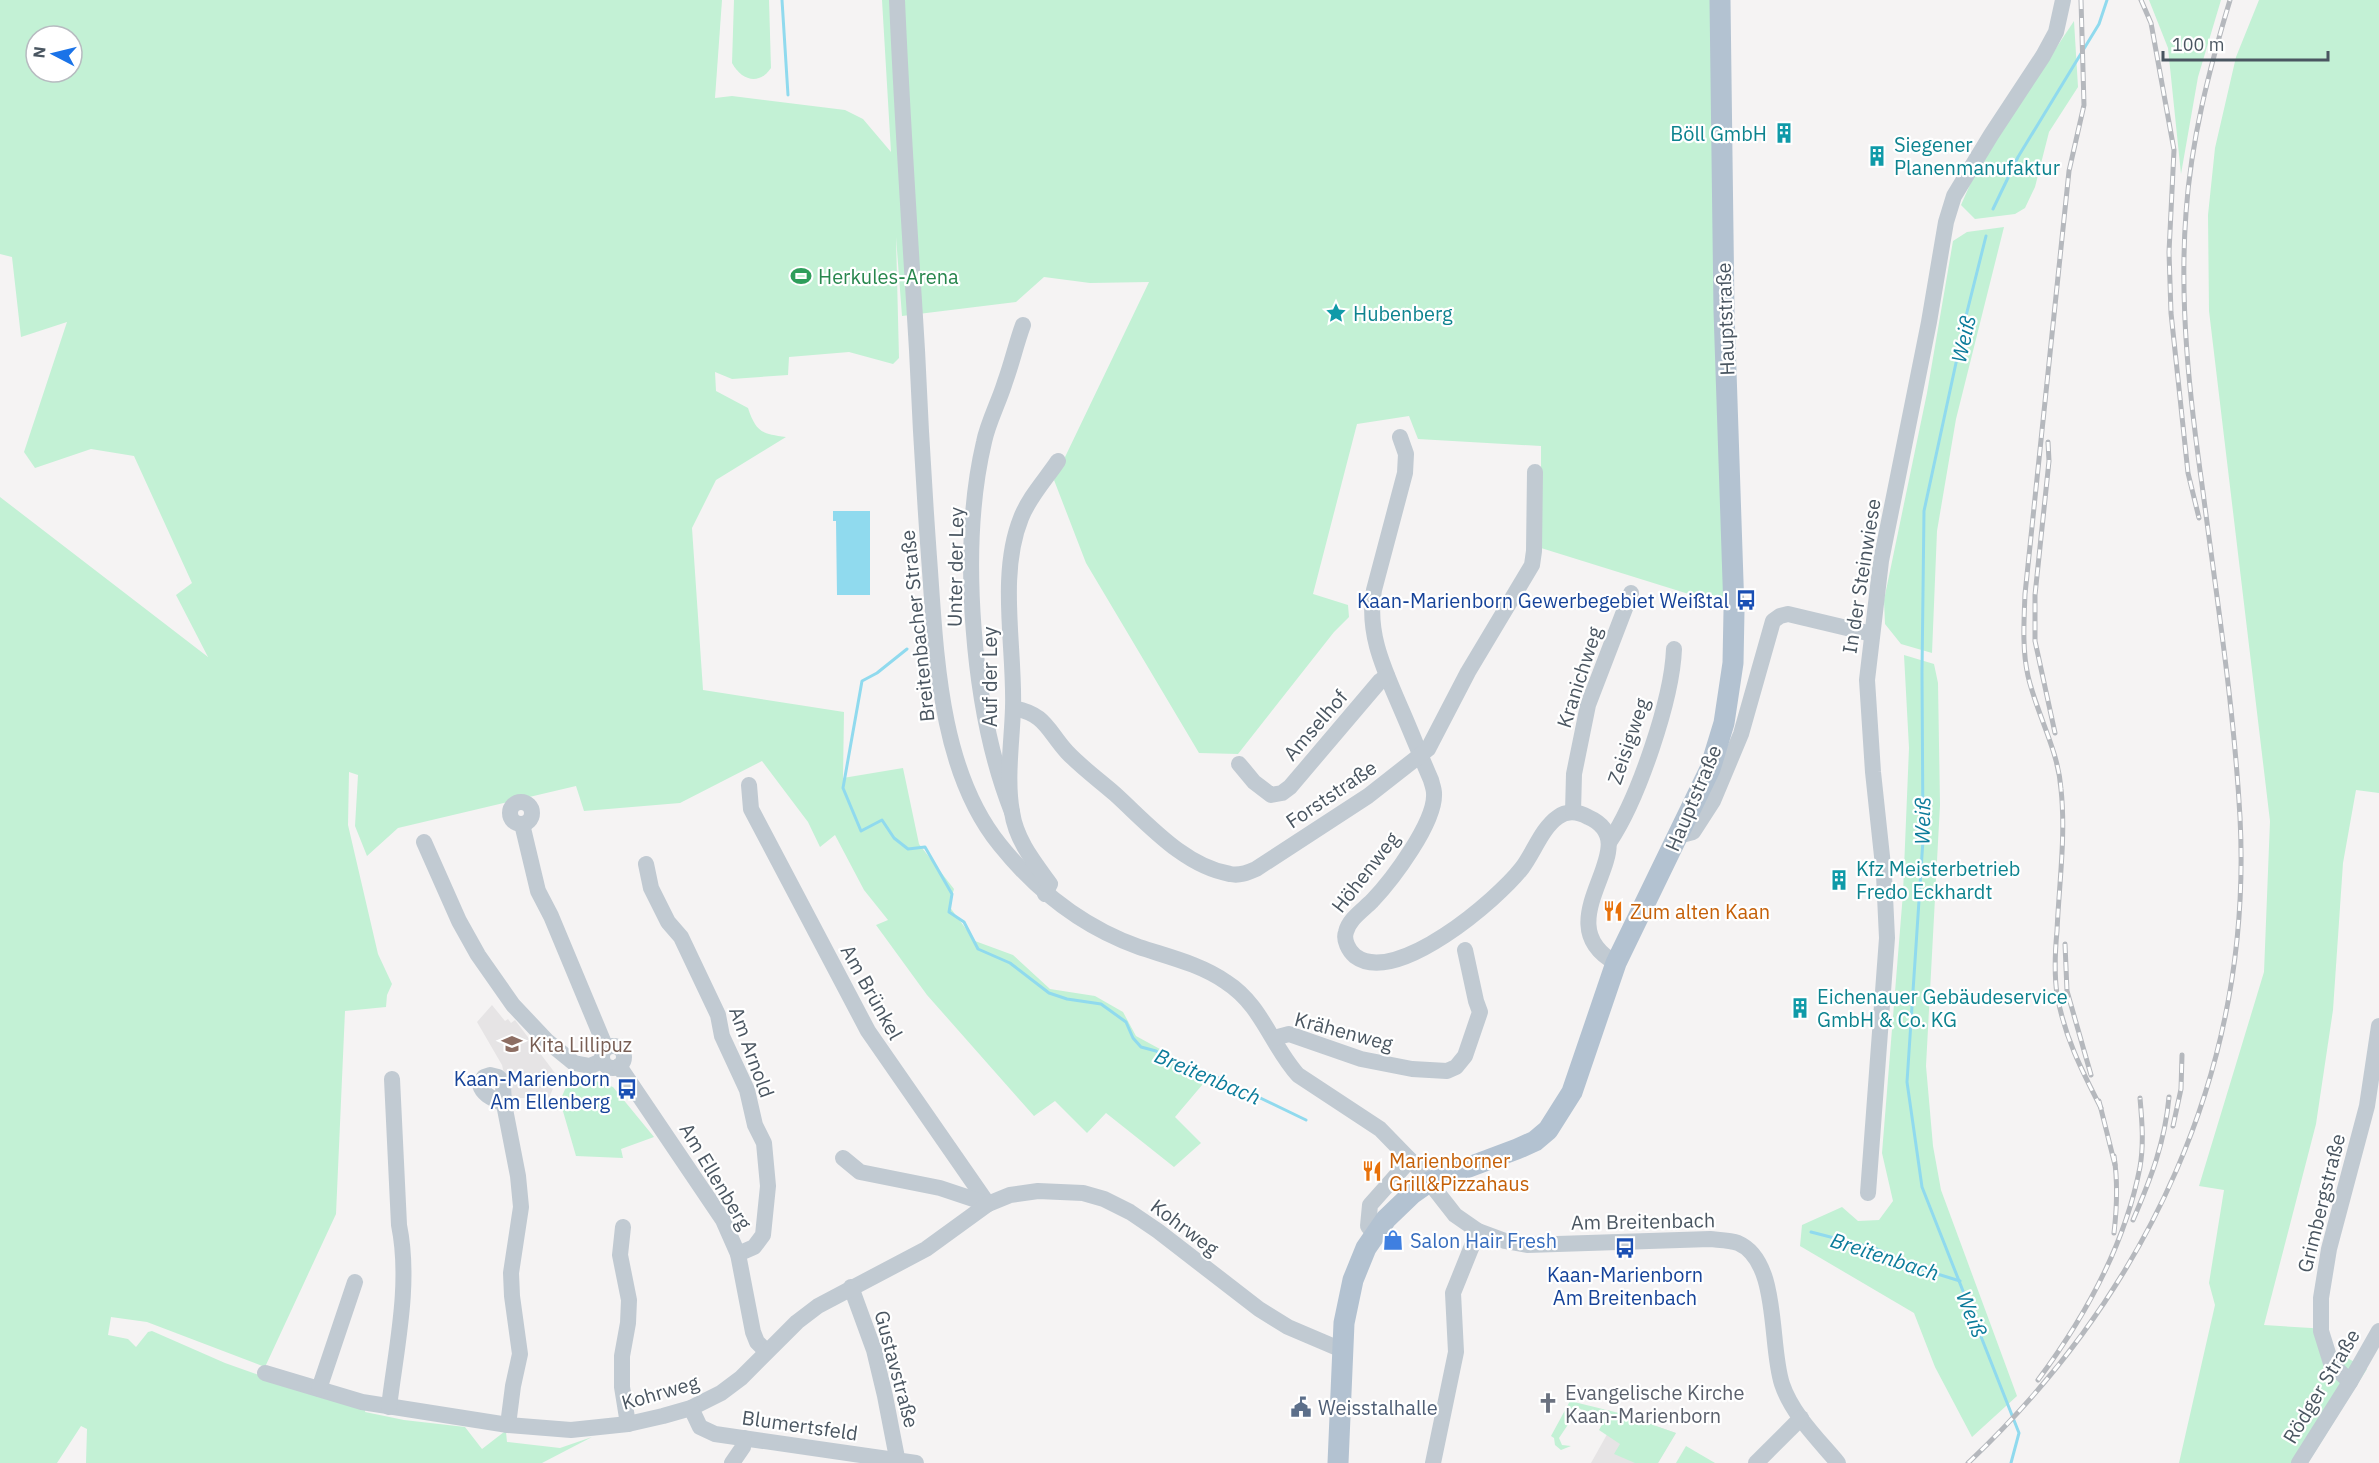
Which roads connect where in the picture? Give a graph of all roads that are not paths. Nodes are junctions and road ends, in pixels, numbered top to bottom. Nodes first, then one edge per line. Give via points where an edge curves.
1 (897, 0) edge
2 (1720, 0) edge
3 (2063, 0) edge
4 (1023, 325) dead end
5 (1400, 437) dead end
6 (1058, 461) dead end
7 (1535, 472) dead end
8 (1631, 593) dead end
9 (1872, 634) junction
10 (1674, 649) dead end
11 (1387, 676) junction
12 (1013, 708) junction
13 (1421, 756) junction
14 (1239, 764) dead end
15 (749, 784) dead end
16 (1012, 812) junction
17 (1573, 812) junction
18 (522, 824) dead end
19 (1678, 836) junction
20 (1610, 841) junction
21 (424, 842) dead end
22 (646, 864) dead end
23 (1046, 894) junction
24 (1465, 950) dead end
25 (1616, 963) junction
26 (2379, 1026) edge
27 (1274, 1038) junction
28 (604, 1054) junction
29 (392, 1079) dead end
30 (504, 1104) dead end
31 (843, 1158) dead end
32 (1410, 1160) junction
33 (1429, 1182) junction
34 (1868, 1193) dead end
35 (988, 1204) junction
36 (622, 1227) dead end
37 (1478, 1232) junction
38 (1375, 1234) junction
39 (738, 1254) junction
40 (355, 1282) dead end
41 (851, 1287) junction
42 (2379, 1331) edge
43 (1342, 1350) junction
44 (766, 1351) junction
45 (265, 1373) dead end
46 (2350, 1382) junction
47 (319, 1389) junction
48 (389, 1407) junction
49 (691, 1408) junction
50 (1801, 1419) junction
51 (628, 1424) junction
52 (508, 1425) junction
53 (744, 1438) junction
54 (1335, 1460) edge
55 (898, 1462) edge
56 (732, 1463) edge
57 (916, 1463) edge
58 (1433, 1463) edge
59 (1756, 1463) edge
60 (1838, 1463) edge
61 (2299, 1463) edge

1 - 23 street, Breitenbacher Straße via 934,621 943,702 954,751 977,808 997,842
2 - 19 main road, Hauptstraße via 1733,663 1724,723 1710,769
3 - 9 street, In der Steinwiese via 2056,32 1954,196 1946,222 1881,561
4 - 16 street, Unter der Ley via 984,441 974,513 972,569 980,682 994,757
5 - 11 street, Höhenweg via 1406,454 1405,472 1372,603 1375,643
6 - 12 street, Auf der Ley via 1028,504 1016,533 1010,592
7 - 13 street, Forststraße via 1532,565
8 - 17 street, Kranichweg via 1588,705 1574,774
9 - 19 street via 1788,614 1773,621 1741,734 1713,801 1693,832
9 - 34 street, In der Steinwiese via 1867,680 1887,938
10 - 20 street, Zeisigweg via 1653,743 1620,826
11 - 13 street, Höhenweg
11 - 14 street, Amselhof via 1282,793 1271,795
12 - 13 street, Forststraße via 1042,720 1068,753 1177,849 1198,863 1232,875 1256,869 1368,796
12 - 16 street, Auf der Ley
13 - 17 street, Höhenweg via 1433,786 1432,809 1407,857 1346,931 1350,951 1362,960 1397,958 1447,935 1507,885 1550,824 1560,815
15 - 35 street, Am Brünkel via 751,809 868,1031
16 - 23 street, Auf der Ley via 1021,843 1050,884
17 - 20 street via 1590,817 1606,829
18 - 28 street via 538,891
19 - 25 main road, Hauptstraße
20 - 25 street via 1591,904 1589,928 1597,950
21 - 28 street, Am Ellenberg via 459,921 513,1005 574,1063 590,1066
22 - 39 street, Am Arnold via 651,888 668,922 681,937 718,1015 722,1036 747,1090 755,1125 764,1143 768,1186 763,1235 754,1247
23 - 27 street, Breitenbacher Straße via 1109,934 1229,983 1255,1007
24 - 27 street, Krähenweg via 1480,1012 1465,1056 1456,1067 1447,1071 1412,1069 1360,1059 1289,1034
25 - 33 main road, Hauptstraße via 1572,1092 1548,1130 1517,1149
26 - 46 street, Grimbergstraße via 2367,1106 2328,1249 2321,1298 2321,1331 2331,1363
27 - 32 street, Breitenbacher Straße via 1298,1075 1380,1129
28 - 39 street, Am Ellenberg via 610,1068 619,1066 705,1191
29 - 48 street via 403,1245 402,1303
30 - 52 street via 521,1207 511,1273 520,1354
31 - 35 street via 860,1172 940,1188
32 - 33 street, Breitenbacher Straße
32 - 38 street via 1370,1205 1368,1226
33 - 37 street, Am Breitenbach via 1455,1215
33 - 38 main road, Hauptstraße via 1412,1194
35 - 41 street, Kohrweg via 926,1249
35 - 43 street, Kohrweg via 1010,1195 1038,1191 1067,1191 1104,1199 1158,1231 1258,1309 1288,1327
36 - 51 street via 620,1255 629,1300 622,1387
37 - 50 street, Am Breitenbach via 1527,1245 1710,1239 1744,1246 1754,1255 1766,1278 1781,1383
37 - 58 street via 1453,1293 1456,1352
38 - 43 main road, Hauptstraße via 1358,1263 1348,1296
39 - 44 street, Am Ellenberg via 753,1332
40 - 47 street
41 - 44 street, Kohrweg via 818,1306
41 - 55 street, Gustavstraße via 874,1350
42 - 46 street, Rödger Straße
43 - 54 main road, Hauptstraße
44 - 49 street, Kohrweg via 722,1394
45 - 47 street, Kohrweg
46 - 61 street, Rödger Straße
47 - 48 street, Kohrweg
48 - 52 street, Kohrweg
49 - 51 street, Kohrweg
49 - 53 street, Blumertsfeld via 700,1427 707,1431
50 - 59 street
50 - 60 street, Am Breitenbach
51 - 52 street, Kohrweg via 571,1430
53 - 55 street, Blumertsfeld
53 - 56 street
55 - 57 street, Blumertsfeld

